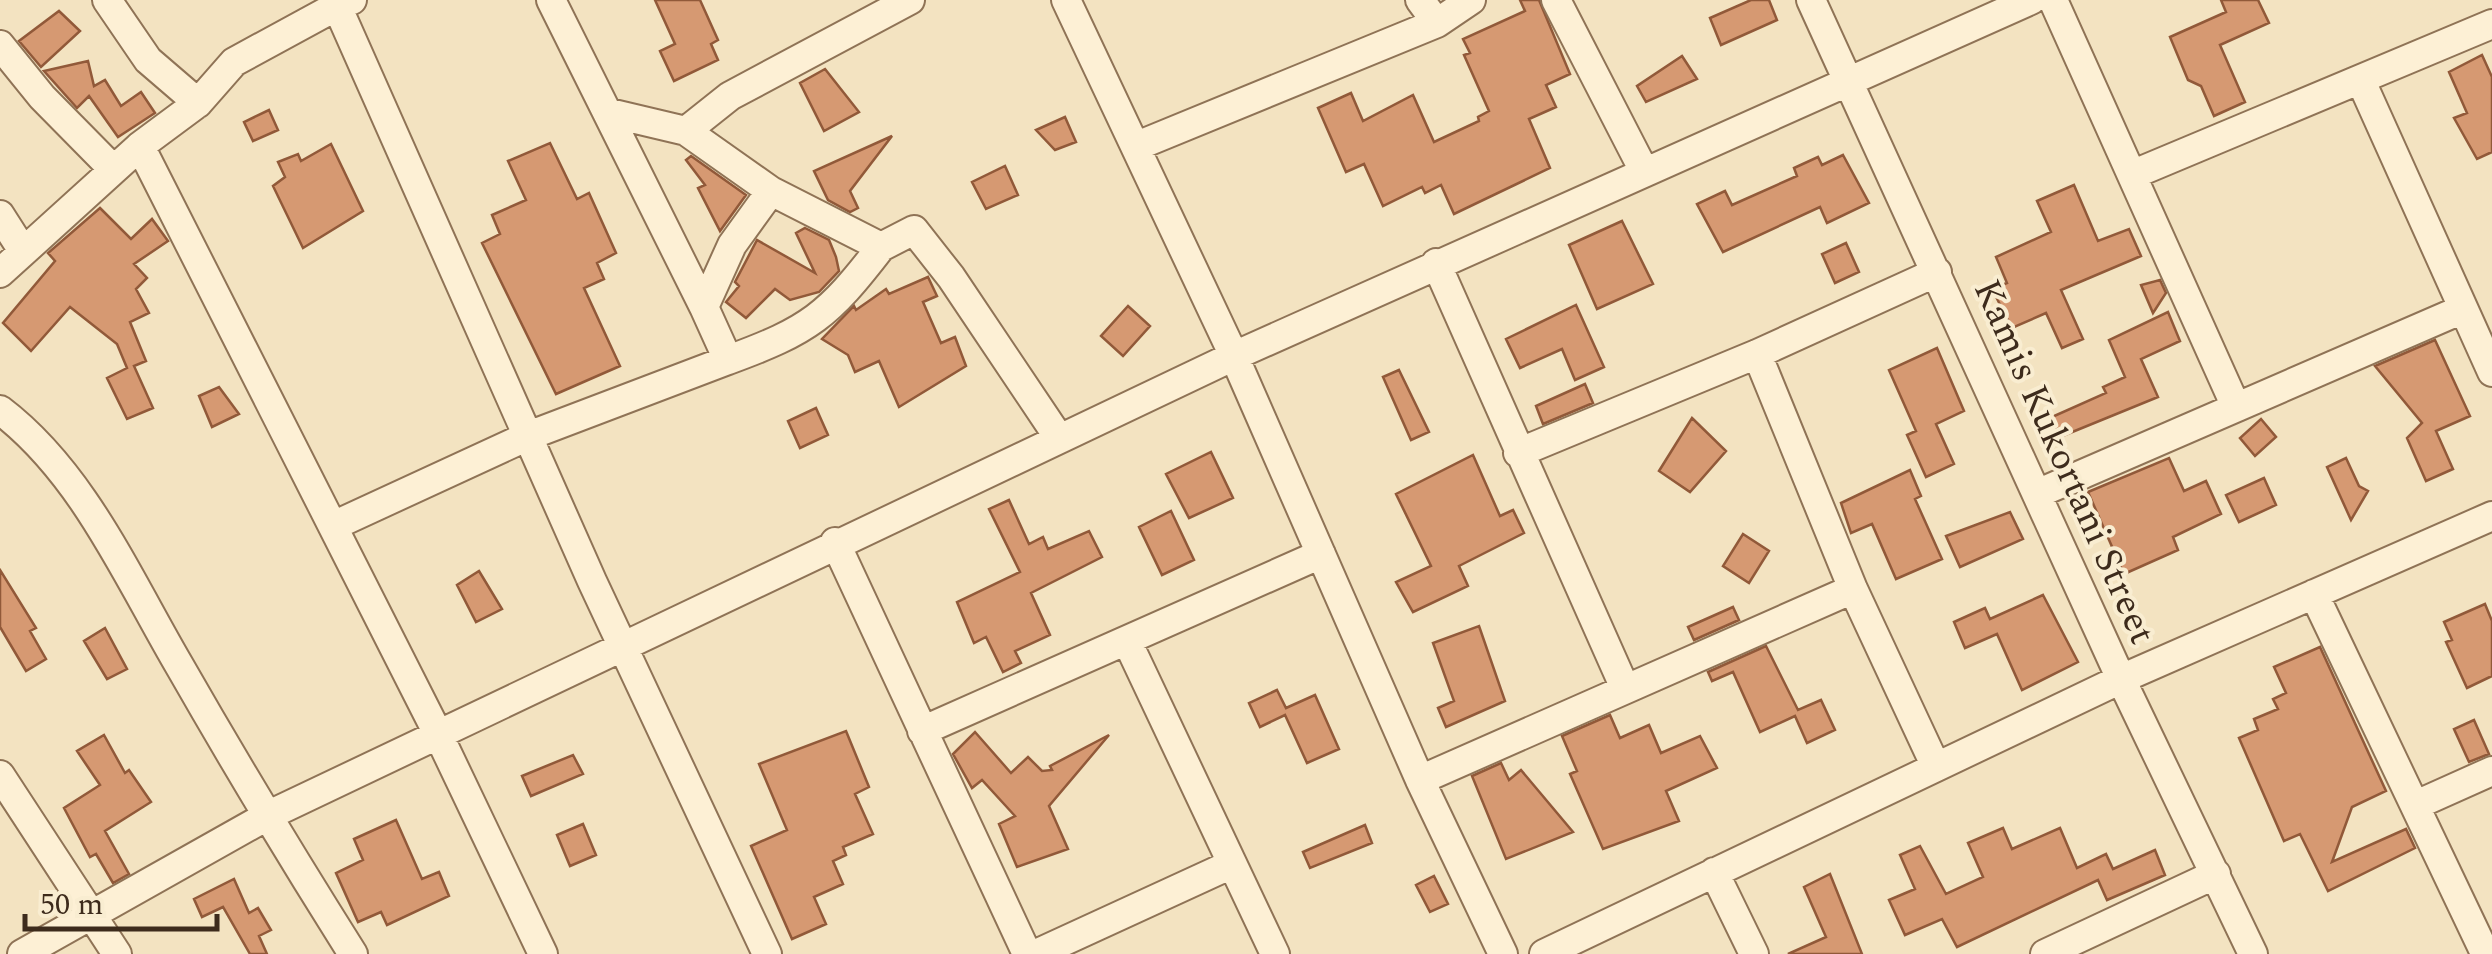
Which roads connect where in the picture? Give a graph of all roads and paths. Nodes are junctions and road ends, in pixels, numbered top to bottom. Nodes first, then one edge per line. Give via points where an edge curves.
1 (107, 0) edge
2 (551, 0) edge
3 (910, 0) edge
4 (1066, 0) edge
5 (1471, 0) edge
6 (1556, 0) edge
7 (1811, 0) edge
8 (2031, 0) edge
9 (2054, 0) edge
10 (341, 2) edge
11 (1428, 11) edge
12 (2492, 24) edge
13 (0, 45) edge
14 (1848, 79) junction
15 (2361, 82) junction
16 (198, 103) junction
17 (610, 113) junction
18 (686, 131) junction
19 (140, 146) junction
20 (1137, 146) junction
21 (113, 169) junction
22 (1644, 170) junction
23 (2134, 174) junction
24 (771, 191) junction
25 (0, 216) edge
26 (881, 247) junction
27 (23, 251) junction
28 (1436, 264) junction
29 (1937, 272) junction
30 (0, 273) edge
31 (704, 307) junction
32 (2463, 309) junction
33 (1757, 354) junction
34 (1234, 356) junction
35 (728, 360) junction
36 (2492, 372) edge
37 (2236, 407) junction
38 (0, 410) edge
39 (528, 436) junction
40 (1059, 438) junction
41 (1518, 452) junction
42 (2039, 493) junction
43 (2492, 516) edge
44 (333, 526) junction
45 (835, 542) junction
46 (1321, 554) junction
47 (1853, 589) junction
48 (2314, 594) junction
49 (1128, 643) junction
50 (624, 644) junction
51 (2121, 679) junction
52 (1624, 686) junction
53 (922, 731) junction
54 (439, 736) junction
55 (1936, 767) junction
56 (2492, 772) edge
57 (0, 775) edge
58 (1420, 780) junction
59 (2416, 805) junction
60 (266, 816) junction
61 (1232, 864) junction
62 (1714, 872) junction
63 (2216, 874) junction
64 (94, 912) junction
65 (2484, 951) dead end
66 (22, 954) edge
67 (117, 954) edge
68 (353, 954) edge
69 (543, 954) edge
70 (767, 954) edge
71 (1027, 954) edge
72 (1036, 954) edge
73 (1275, 954) edge
74 (1502, 954) edge
75 (1544, 954) edge
76 (1754, 954) edge
77 (2045, 954) edge
78 (2252, 954) edge

1 - 16 street via 148,60
2 - 17 street
3 - 18 street via 730,96
4 - 20 street
5 - 11 street
6 - 22 street
7 - 14 street, Kamis Kukortani Street
8 - 14 street
9 - 23 street
10 - 16 street via 234,62
10 - 39 street
11 - 20 street
12 - 15 street
13 - 21 street
14 - 22 street
14 - 29 street, Kamis Kukortani Street
15 - 23 street
15 - 32 street
16 - 19 street
17 - 18 street
17 - 31 street
18 - 24 street
19 - 21 street
19 - 44 street
20 - 34 street
21 - 27 street
22 - 28 street
23 - 37 street
24 - 26 street
24 - 31 street via 732,245
25 - 27 street
26 - 35 street via 836,305 804,328
26 - 40 street via 914,230
27 - 30 street
28 - 34 street
28 - 41 street
29 - 33 street
29 - 42 street, Kamis Kukortani Street
31 - 35 street
32 - 36 street
32 - 37 street
33 - 41 street
33 - 47 street
34 - 40 street
34 - 46 street
35 - 39 street
37 - 42 street
38 - 60 street via 44,450 89,510
39 - 44 street
39 - 50 street
40 - 45 street
41 - 52 street
42 - 51 street, Kamis Kukortani Street
43 - 48 street
44 - 54 street
45 - 50 street
45 - 53 street
46 - 49 street
46 - 58 street
47 - 52 street
47 - 55 street
48 - 51 street
48 - 59 street
49 - 53 street
49 - 61 street
50 - 54 street
50 - 70 street
51 - 55 street
51 - 63 street, Kamis Kukortani Street
52 - 58 street
53 - 71 street
54 - 60 street
54 - 69 street
55 - 62 street
56 - 59 street
57 - 64 street
58 - 74 street
59 - 65 street
60 - 64 street
60 - 68 street
61 - 72 street
61 - 73 street
62 - 75 street
62 - 76 street
63 - 77 street
63 - 78 street, Kamis Kukortani Street
64 - 66 street
64 - 67 street

